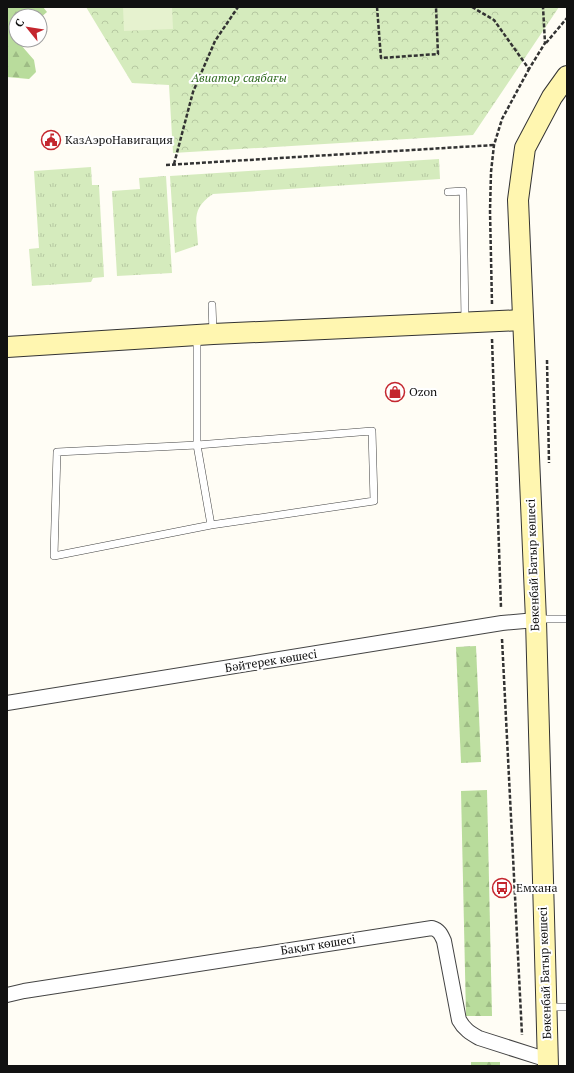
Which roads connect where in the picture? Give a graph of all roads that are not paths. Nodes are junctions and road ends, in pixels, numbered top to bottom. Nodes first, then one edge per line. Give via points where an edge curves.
1 (567, 76) edge
2 (448, 192) dead end
3 (212, 305) dead end
4 (523, 320) junction
5 (465, 323) junction
6 (205, 335) junction
7 (7, 347) edge
8 (197, 445) junction
9 (211, 525) junction
10 (567, 618) edge
11 (536, 620) junction
12 (7, 704) edge
13 (7, 995) edge
14 (546, 1007) junction
15 (567, 1007) edge
16 (548, 1063) edge

1 - 4 main road, Бөкенбай Батыр көшесі via 552,97 525,148 518,200
2 - 5 lane via 463,191
3 - 6 lane
4 - 5 main road
4 - 11 main road, Бөкенбай Батыр көшесі
5 - 6 main road
6 - 7 main road
6 - 8 lane
8 - 9 lane
8 - 9 lane via 57,452 54,556
8 - 9 lane via 372,431 374,502
10 - 11 lane
11 - 12 street, Бәйтерек көшесі via 502,623
11 - 14 main road, Бөкенбай Батыр көшесі
13 - 16 street, Бақыт көшесі via 432,928 441,933 444,941 459,1020 463,1027 479,1038
14 - 15 lane
14 - 16 main road, Бөкенбай Батыр көшесі

